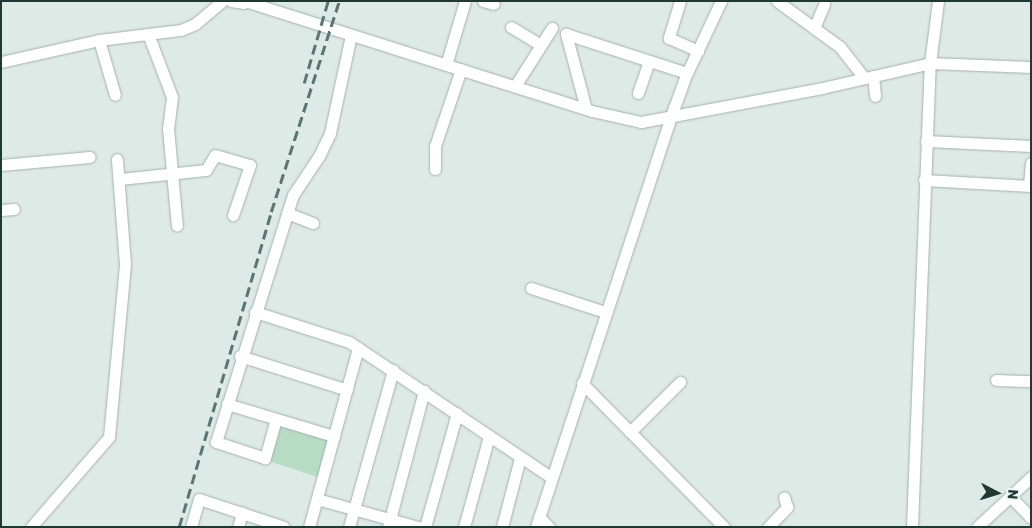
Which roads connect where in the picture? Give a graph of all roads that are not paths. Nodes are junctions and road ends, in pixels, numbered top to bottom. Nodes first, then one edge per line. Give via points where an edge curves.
1 (222, 1) edge
2 (231, 1) edge
3 (465, 1) edge
4 (680, 1) edge
5 (721, 1) edge
6 (777, 1) edge
7 (938, 1) edge
8 (244, 2) edge
9 (824, 4) dead end
10 (511, 27) dead end
11 (552, 28) dead end
12 (814, 28) junction
13 (148, 34) junction
14 (351, 35) junction
15 (99, 40) junction
16 (542, 45) junction
17 (698, 51) junction
18 (649, 61) junction
19 (1, 62) edge
20 (930, 63) junction
21 (446, 65) junction
22 (1031, 68) edge
23 (461, 69) junction
24 (687, 73) junction
25 (869, 77) junction
26 (515, 86) junction
27 (638, 93) dead end
28 (115, 95) dead end
29 (875, 96) dead end
30 (586, 109) junction
31 (671, 117) junction
32 (926, 141) junction
33 (1031, 146) edge
34 (90, 157) dead end
35 (117, 159) dead end
36 (1031, 163) edge
37 (1, 165) edge
38 (435, 169) dead end
39 (172, 174) junction
40 (120, 179) junction
41 (924, 180) junction
42 (1030, 186) edge
43 (14, 209) dead end
44 (1, 210) edge
45 (287, 214) junction
46 (233, 215) dead end
47 (313, 223) dead end
48 (177, 226) dead end
49 (531, 288) dead end
50 (255, 312) junction
51 (605, 312) junction
52 (358, 348) junction
53 (240, 356) junction
54 (392, 370) junction
55 (996, 380) dead end
56 (680, 382) dead end
57 (1031, 382) edge
58 (582, 383) junction
59 (347, 390) junction
60 (424, 391) junction
61 (227, 404) junction
62 (456, 413) junction
63 (276, 419) junction
64 (630, 432) junction
65 (334, 436) junction
66 (489, 436) junction
67 (520, 458) junction
68 (551, 477) junction
69 (1031, 477) edge
70 (1010, 496) junction
71 (784, 497) dead end
72 (317, 499) junction
73 (354, 509) junction
74 (242, 513) junction
75 (1031, 518) edge
76 (537, 522) edge
77 (389, 523) edge
78 (31, 527) edge
79 (191, 527) edge
80 (238, 527) edge
81 (284, 527) edge
82 (309, 527) edge
83 (349, 527) edge
84 (418, 527) edge
85 (426, 527) edge
86 (464, 527) edge
87 (502, 527) edge
88 (549, 527) edge
89 (724, 527) edge
90 (768, 527) edge
91 (912, 527) edge
92 (977, 527) edge

1 - 13 street via 187,28
2 - 8 street
3 - 21 street
4 - 17 street via 669,38
5 - 17 street
6 - 12 street
7 - 20 street
8 - 14 street
9 - 12 street
10 - 16 street
11 - 16 street
12 - 25 street via 846,53
13 - 15 street
13 - 39 street via 172,97 168,128
14 - 21 street
14 - 45 street via 330,133 294,195
15 - 19 street
15 - 28 street
16 - 26 street
17 - 24 street
18 - 24 street
18 - 27 street
18 - 30 street via 566,34
20 - 22 street
20 - 25 street
20 - 32 street
21 - 23 street
23 - 26 street
23 - 38 street via 435,146
24 - 31 street
25 - 29 street
25 - 31 street
26 - 30 street
30 - 31 street via 641,122
31 - 51 street
32 - 33 street
32 - 41 street
34 - 37 street
35 - 40 street
36 - 42 street
39 - 40 street
39 - 46 street via 206,170 215,155 250,165
39 - 48 street
40 - 78 street via 125,264 109,437
41 - 42 street
41 - 91 street
43 - 44 street
45 - 47 street
45 - 50 street
49 - 51 street
50 - 52 street via 327,333
50 - 53 street
51 - 58 street
52 - 54 street
52 - 59 street
53 - 59 street
53 - 61 street
54 - 60 street
54 - 73 street
55 - 57 street
56 - 64 street
58 - 64 street
58 - 68 street
59 - 65 street
60 - 62 street
60 - 77 street
61 - 63 street
61 - 63 street via 216,442 265,458
62 - 66 street
62 - 85 street
63 - 65 street
64 - 89 street
65 - 72 street
66 - 67 street
66 - 86 street
67 - 68 street
67 - 87 street
68 - 76 street
69 - 70 street
70 - 75 street
70 - 92 street
71 - 90 street via 787,507
72 - 73 street
72 - 82 street
73 - 77 street
73 - 83 street
74 - 79 street via 199,499
74 - 80 street
74 - 81 street
76 - 88 street
77 - 84 street

